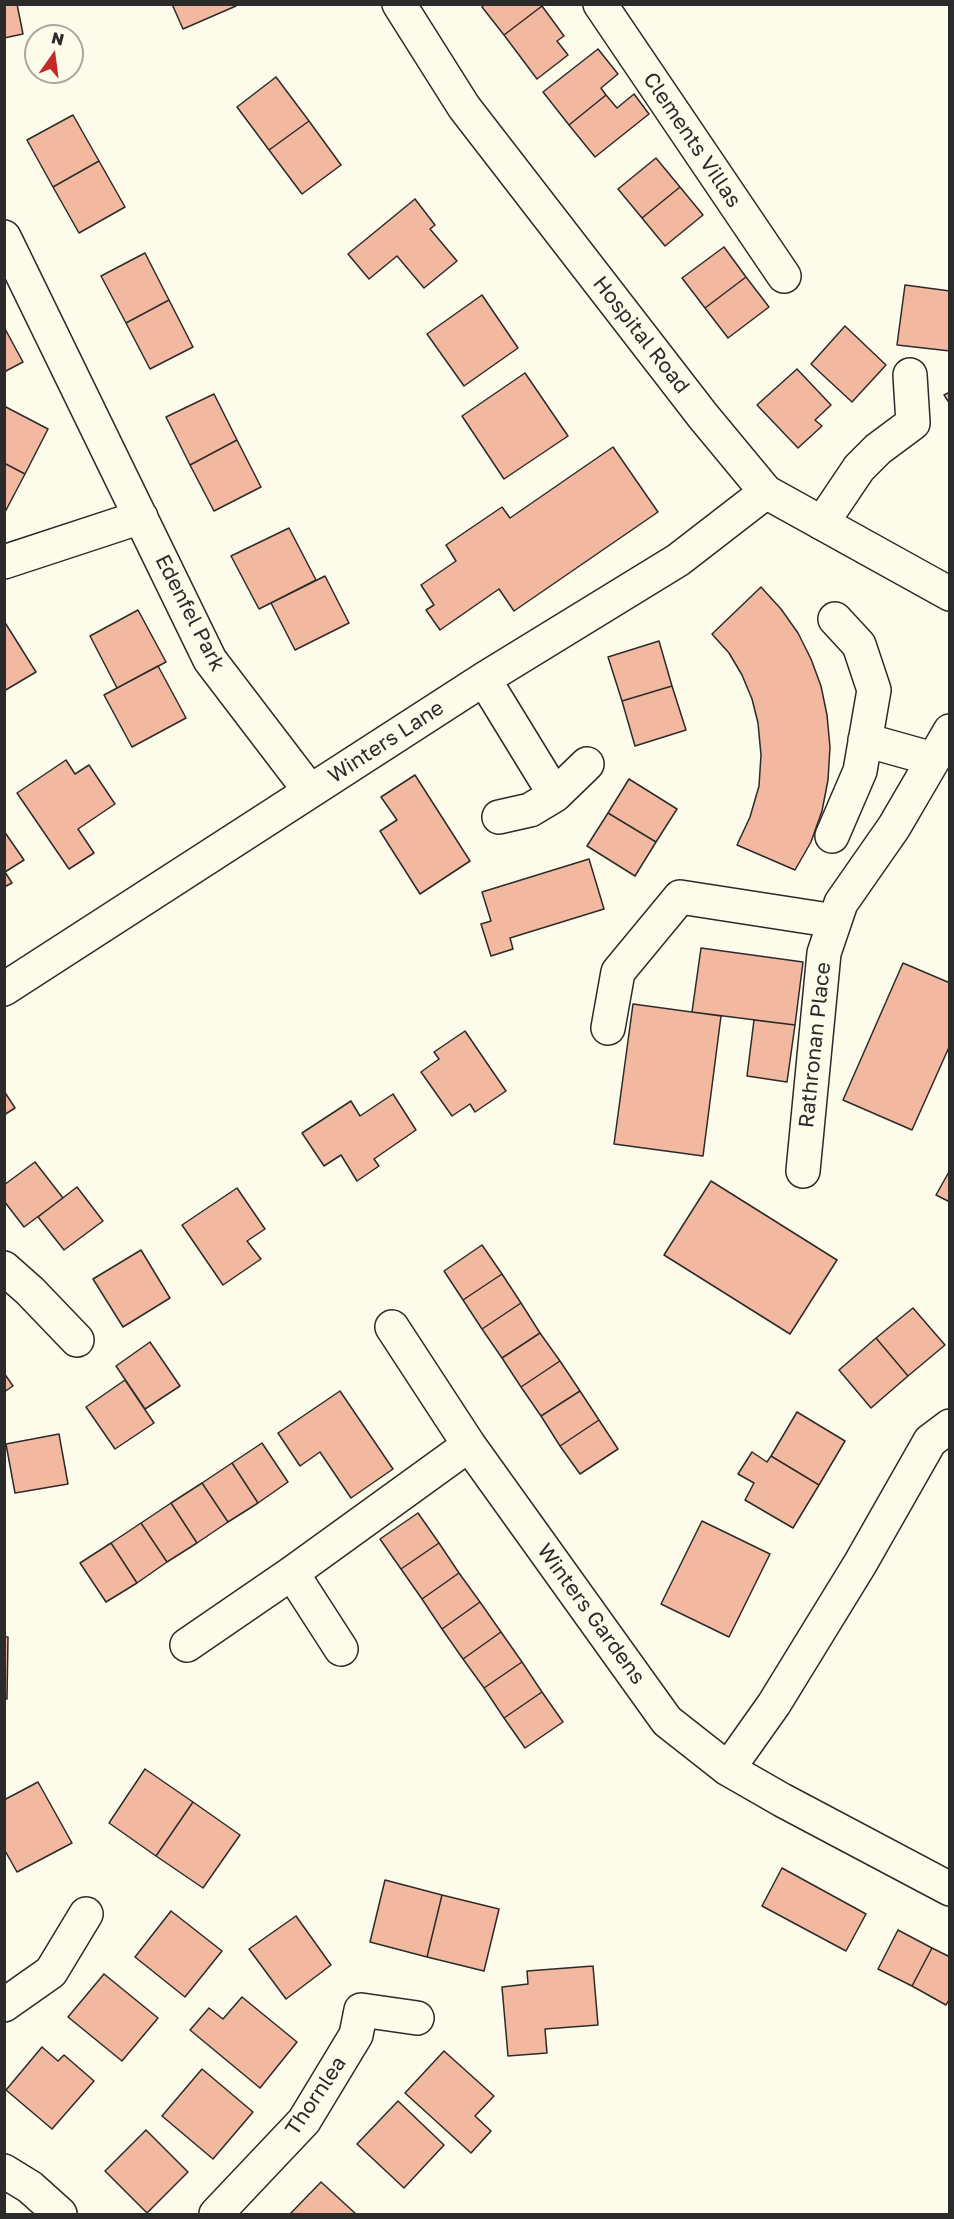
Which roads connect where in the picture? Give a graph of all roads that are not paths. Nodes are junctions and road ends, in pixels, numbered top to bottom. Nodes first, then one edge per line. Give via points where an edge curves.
1 (399, 4) edge
2 (600, 4) edge
3 (4, 237) edge
4 (784, 276) dead end
5 (910, 375) dead end
6 (766, 492) junction
7 (141, 517) junction
8 (822, 523) junction
9 (4, 562) edge
10 (950, 594) edge
11 (835, 619) dead end
12 (484, 679) junction
13 (865, 740) junction
14 (941, 745) edge
15 (586, 764) dead end
16 (310, 791) junction
17 (555, 795) junction
18 (499, 817) dead end
19 (832, 836) dead end
20 (836, 921) junction
21 (4, 989) edge
22 (608, 1028) dead end
23 (803, 1171) dead end
24 (4, 1268) edge
25 (392, 1327) dead end
26 (77, 1340) dead end
27 (950, 1426) edge
28 (469, 1445) junction
29 (292, 1573) junction
30 (187, 1645) dead end
31 (341, 1650) dead end
32 (728, 1769) junction
33 (950, 1889) edge
34 (86, 1914) dead end
35 (4, 2005) edge
36 (417, 2018) dead end
37 (4, 2171) edge
38 (60, 2214) edge
39 (216, 2214) edge

1 - 6 street, Hospital Road via 465,107
2 - 4 street, Clements Villas
3 - 7 street, Edenfel Park
5 - 8 street via 913,423 859,468
6 - 8 street, Hospital Road
6 - 12 street, Winters Lane via 678,560
7 - 9 street
7 - 16 street, Edenfel Park via 210,660
8 - 10 street, Hospital Road
11 - 13 street via 860,645 874,690
12 - 16 street, Winters Lane
12 - 17 street
13 - 14 street, Rathronan Place
13 - 19 street via 860,771
14 - 20 street, Rathronan Place via 894,827 842,903
15 - 17 street
16 - 21 street, Winters Lane
17 - 18 street via 530,810
20 - 22 street via 680,897 618,972
20 - 23 street, Rathronan Place via 824,953
24 - 26 street
25 - 28 street, Winters Gardens
27 - 32 street via 930,1441 793,1674
28 - 29 street
28 - 32 street, Winters Gardens via 667,1721
29 - 30 street
29 - 31 street
32 - 33 street, Winters Gardens
34 - 35 street via 51,1972
36 - 39 street, Thornlea via 361,2010 356,2035 304,2121
37 - 38 street via 30,2187

